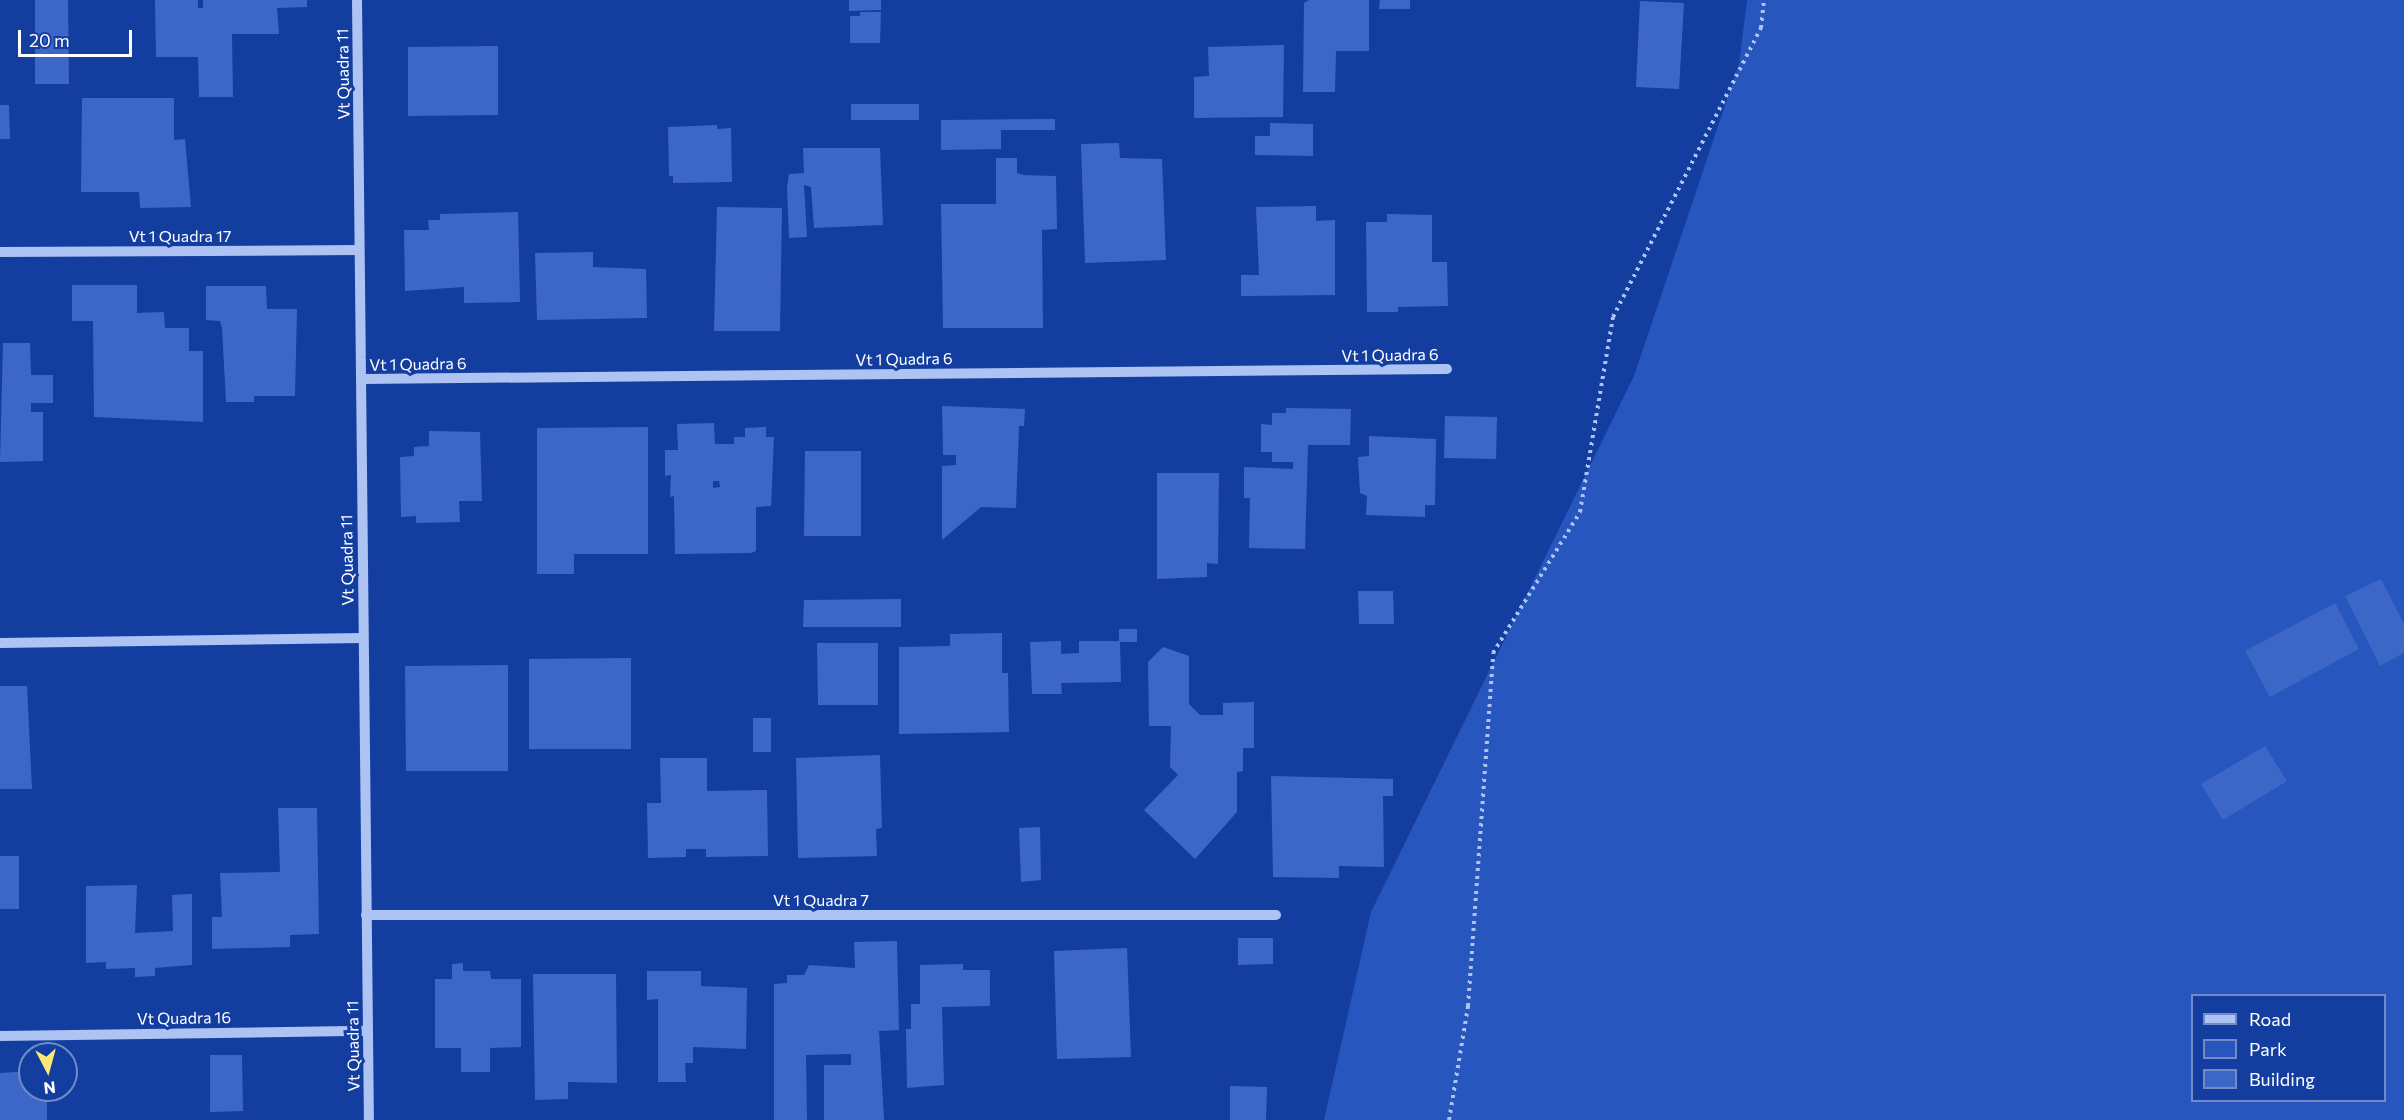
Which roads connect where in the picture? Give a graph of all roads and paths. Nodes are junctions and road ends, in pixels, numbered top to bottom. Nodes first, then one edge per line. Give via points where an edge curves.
1 (357, 0) edge
2 (1764, 0) edge
3 (359, 250) junction
4 (0, 252) edge
5 (1447, 369) dead end
6 (361, 379) junction
7 (363, 638) junction
8 (0, 643) edge
9 (366, 915) junction
10 (1276, 915) dead end
11 (368, 1031) junction
12 (0, 1036) edge
13 (369, 1120) edge
14 (1449, 1120) edge

1 - 3 street, Vt Quadra 11
2 - 14 path via 1761,28 1613,317 1580,512 1493,653 1468,1006
3 - 4 street, Vt 1 Quadra 17
3 - 6 street, Vt Quadra 11
5 - 6 street, Vt 1 Quadra 6
6 - 7 street, Vt Quadra 11
7 - 8 street
7 - 9 street, Vt Quadra 11
9 - 10 street, Vt 1 Quadra 7
9 - 11 street, Vt Quadra 11
11 - 12 street, Vt Quadra 16
11 - 13 street, Vt Quadra 11

